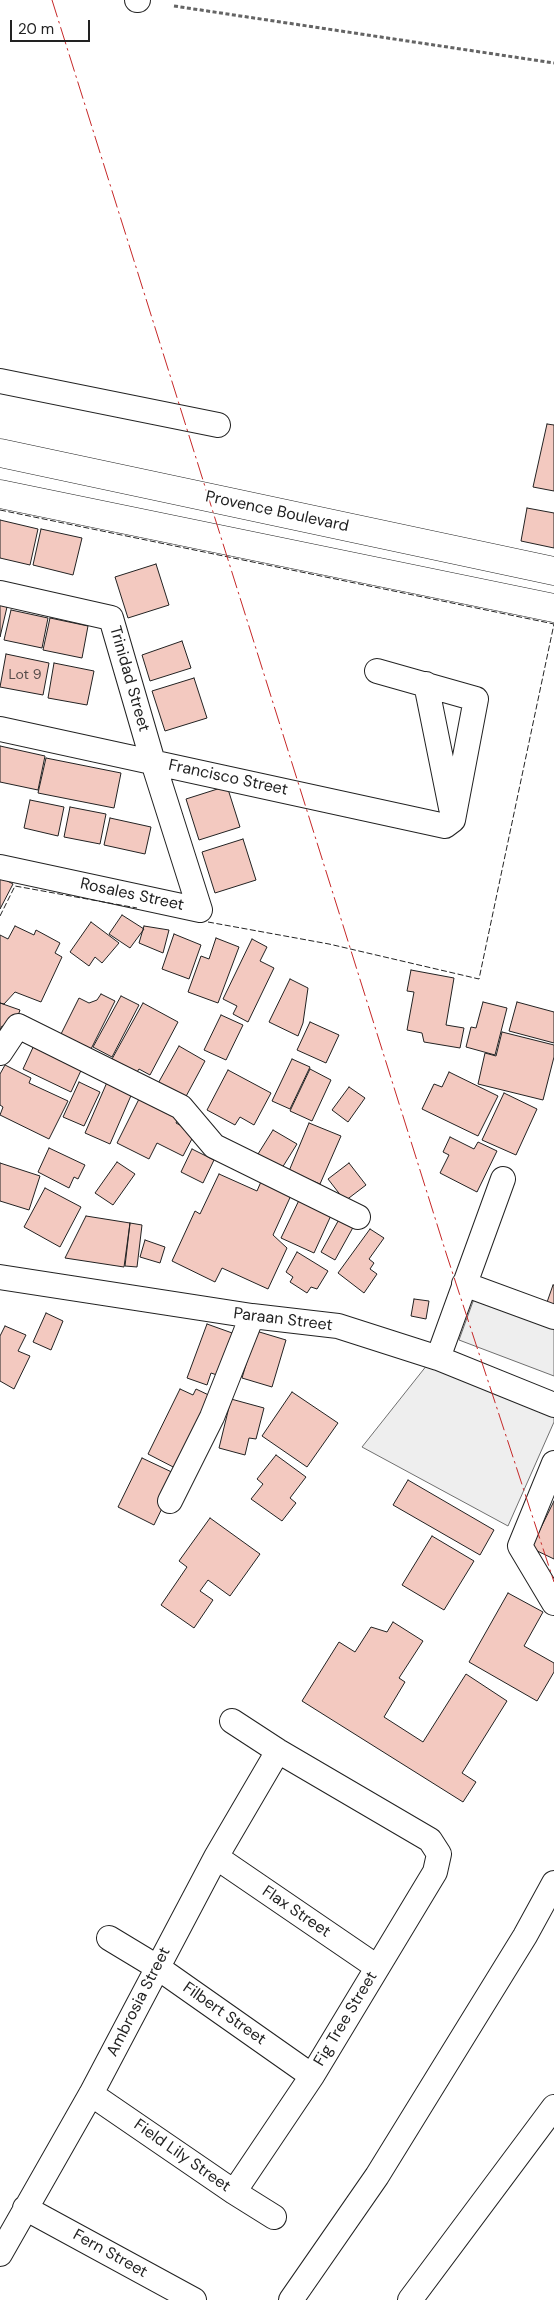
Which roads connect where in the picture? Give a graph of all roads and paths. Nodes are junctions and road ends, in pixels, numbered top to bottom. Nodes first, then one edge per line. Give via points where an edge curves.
1 (174, 6) dead end
2 (554, 63) edge
3 (0, 381) edge
4 (218, 425) dead end
5 (0, 453) edge
6 (0, 494) edge
7 (554, 571) edge
8 (0, 593) edge
9 (554, 608) edge
10 (377, 671) dead end
11 (426, 684) junction
12 (0, 729) edge
13 (153, 762) junction
14 (453, 820) junction
15 (0, 867) edge
16 (0, 1053) edge
17 (503, 1180) dead end
18 (358, 1217) dead end
19 (0, 1277) edge
20 (464, 1284) junction
21 (252, 1316) junction
22 (554, 1317) edge
23 (438, 1358) junction
24 (554, 1406) edge
25 (554, 1463) edge
26 (170, 1501) dead end
27 (554, 1603) edge
28 (232, 1721) dead end
29 (278, 1752) junction
30 (216, 1857) junction
31 (554, 1883) edge
32 (108, 1938) dead end
33 (157, 1966) junction
34 (377, 1967) junction
35 (312, 2076) junction
36 (91, 2094) junction
37 (554, 2107) edge
38 (234, 2192) junction
39 (25, 2208) junction
40 (274, 2217) dead end
41 (0, 2254) edge
42 (194, 2300) edge
43 (291, 2300) edge
44 (410, 2300) edge

1 - 2 path
3 - 4 street
5 - 7 street, Provence Boulevard
6 - 9 street
8 - 13 street, Trinidad Street via 111,618
10 - 11 street
11 - 14 street
11 - 14 street via 476,699
12 - 13 street, Francisco Street
13 - 14 street, Francisco Street via 445,826
13 - 15 street, Rosales Street via 201,920
16 - 18 street via 18,1026 181,1107 214,1146
17 - 20 street
19 - 21 street, Paraan Street
20 - 22 street
20 - 23 street
21 - 23 street, Paraan Street via 338,1326
21 - 26 street via 212,1416
23 - 24 street, Paraan Street
25 - 27 street via 520,1546
28 - 29 street
29 - 30 street, Ambrosia Street
29 - 34 street, Fig Tree Street via 430,1840 439,1854 435,1872
30 - 33 street, Ambrosia Street
30 - 34 street, Flax Street
31 - 43 street via 378,2176
32 - 33 street, Filbert Street
33 - 35 street, Filbert Street
33 - 36 street, Ambrosia Street
34 - 35 street, Fig Tree Street
35 - 38 street, Fig Tree Street
36 - 38 street, Field Lily Street
36 - 39 street, Ambrosia Street
37 - 44 street
38 - 40 street, Field Lily Street
39 - 41 street, Ambrosia Street
39 - 42 street, Fern Street

